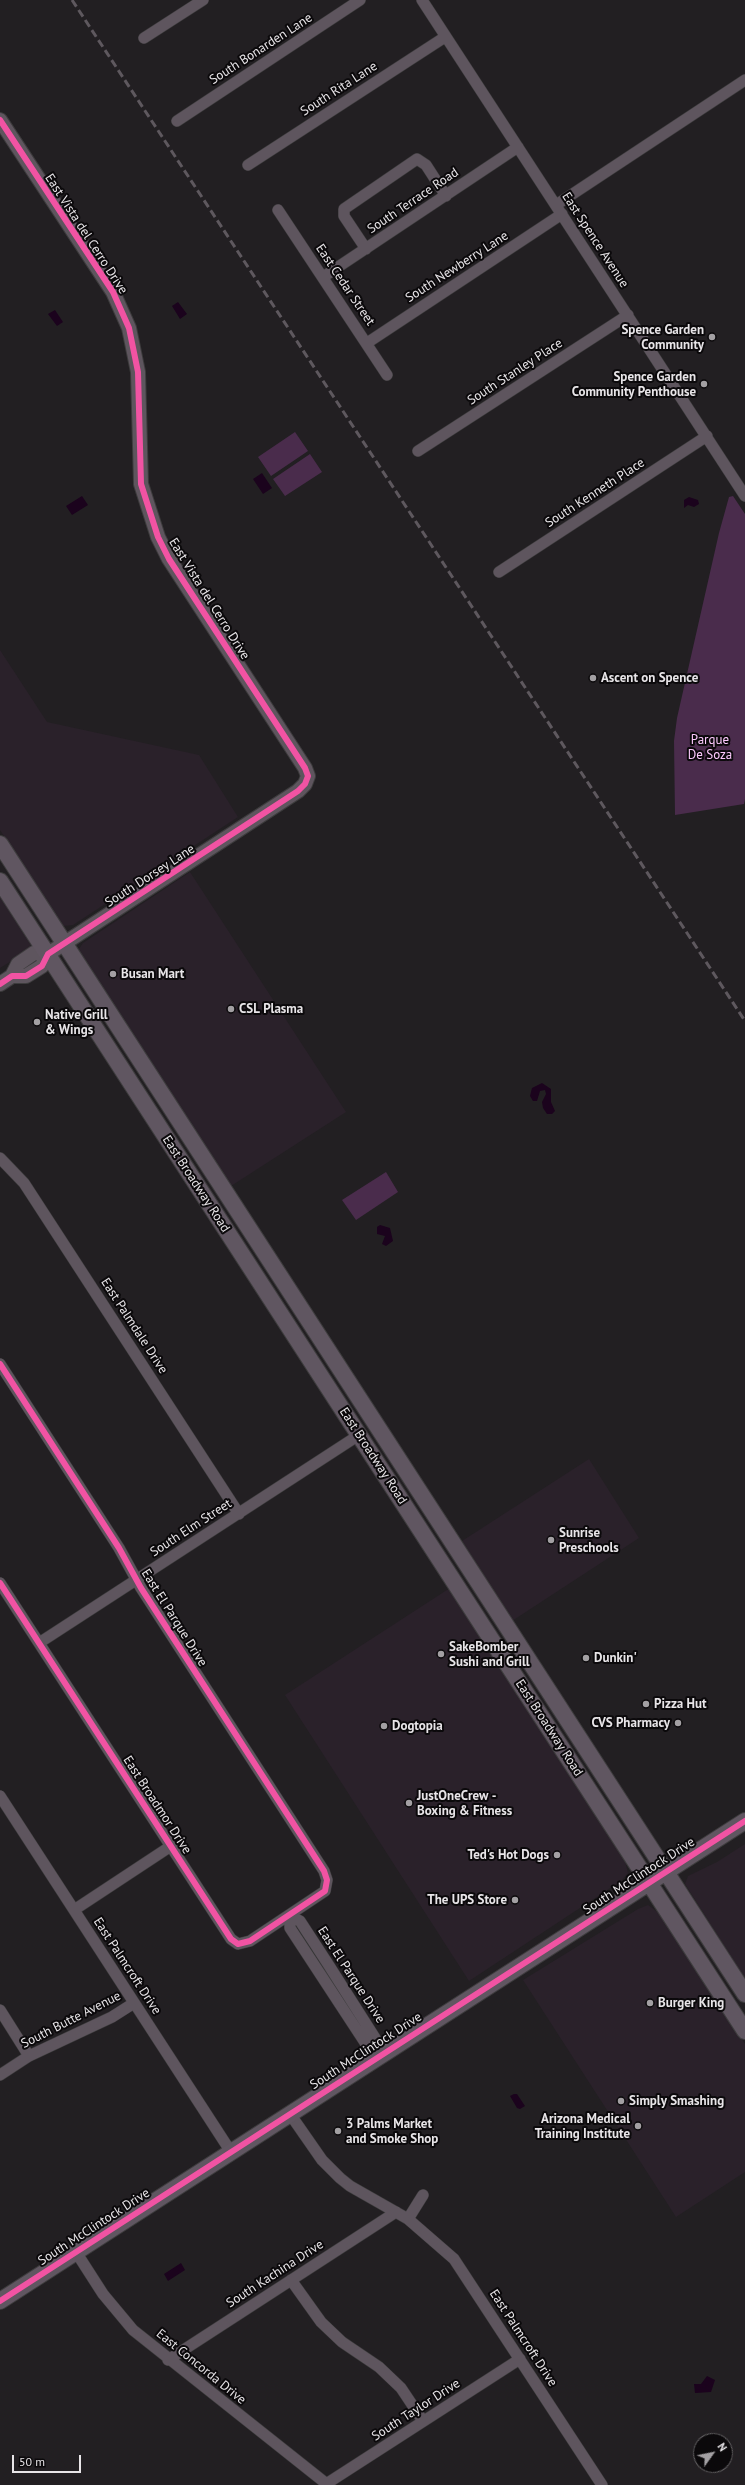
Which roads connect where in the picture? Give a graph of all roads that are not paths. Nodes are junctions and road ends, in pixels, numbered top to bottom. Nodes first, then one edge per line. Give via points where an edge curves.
1 (203, 0) edge
2 (360, 0) edge
3 (422, 0) edge
4 (446, 37) junction
5 (144, 38) dead end
6 (745, 80) edge
7 (0, 120) edge
8 (177, 121) dead end
9 (518, 147) junction
10 (248, 166) dead end
11 (446, 196) junction
12 (278, 210) dead end
13 (559, 210) junction
14 (366, 249) junction
15 (323, 277) junction
16 (628, 315) junction
17 (366, 343) junction
18 (387, 375) dead end
19 (707, 436) junction
20 (418, 451) dead end
21 (745, 496) edge
22 (499, 572) dead end
23 (308, 776) joint
24 (0, 844) edge
25 (0, 881) edge
26 (65, 944) junction
27 (48, 954) junction
28 (0, 984) edge
29 (0, 1158) edge
30 (222, 1186) junction
31 (204, 1196) junction
32 (0, 1364) edge
33 (377, 1424) junction
34 (359, 1435) junction
35 (239, 1514) junction
36 (136, 1580) junction
37 (0, 1583) edge
38 (518, 1642) junction
39 (39, 1643) junction
40 (501, 1653) junction
41 (0, 1796) edge
42 (745, 1821) edge
43 (171, 1846) junction
44 (667, 1872) junction
45 (328, 1884) joint
46 (649, 1884) junction
47 (74, 1910) junction
48 (290, 1916) junction
49 (745, 1994) edge
50 (134, 2003) junction
51 (0, 2010) edge
52 (745, 2031) edge
53 (29, 2056) junction
54 (380, 2056) junction
55 (0, 2075) edge
56 (290, 2114) junction
57 (231, 2152) junction
58 (423, 2195) dead end
59 (396, 2212) junction
60 (408, 2219) junction
61 (76, 2252) junction
62 (291, 2280) junction
63 (0, 2301) edge
64 (520, 2359) junction
65 (168, 2360) junction
66 (423, 2421) junction
67 (327, 2484) edge
68 (602, 2485) edge

1 - 5 street
2 - 8 street, South Bonarden Lane
3 - 4 street, East Spence Avenue
4 - 9 street, East Spence Avenue
4 - 10 street, South Rita Lane
6 - 13 street
7 - 23 street, East Vista del Cerro Drive via 112,292 129,328 138,378 139,469 145,501 158,537 169,559
9 - 11 street, South Terrace Road
9 - 13 street, East Spence Avenue
11 - 14 street, South Terrace Road
11 - 14 street via 426,165 417,159 344,209 344,216
12 - 15 street, East Cedar Street
13 - 16 street, East Spence Avenue
13 - 17 street, South Newberry Lane
14 - 15 street, South Terrace Road
15 - 17 street, East Cedar Street
16 - 19 street, East Spence Avenue
16 - 20 street, South Stanley Place
17 - 18 street, East Cedar Street
19 - 21 street, East Spence Avenue
19 - 22 street, South Kenneth Place
23 - 26 street, South Dorsey Lane via 305,784 293,794
24 - 26 main road, East Broadway Road
25 - 27 main road, East Broadway Road
26 - 27 street, South Dorsey Lane
26 - 30 main road, East Broadway Road
27 - 28 street, South Dorsey Lane via 42,966 26,976 12,976
27 - 31 main road, East Broadway Road
29 - 35 street, East Palmdale Drive via 24,1183
30 - 31 main road
30 - 33 main road, East Broadway Road
31 - 34 main road, East Broadway Road
32 - 36 street, East El Parque Drive via 112,1537
33 - 34 main road
33 - 38 main road, East Broadway Road
34 - 35 street, South Elm Street
34 - 40 main road, East Broadway Road
35 - 36 street, South Elm Street
36 - 39 street, South Elm Street
36 - 45 street, East El Parque Drive via 324,1871
37 - 39 street, East Broadmor Drive
38 - 40 main road
38 - 44 main road, East Broadway Road
39 - 43 street, East Broadmor Drive
40 - 46 main road, East Broadway Road
41 - 47 street, East Palmcroft Drive
42 - 44 main road, South McClintock Drive
43 - 47 street
43 - 48 street, East Broadmor Drive via 235,1942 246,1943
44 - 46 main road, South McClintock Drive
44 - 49 main road, East Broadway Road
45 - 48 street, East Broadmor Drive via 321,1895
46 - 52 main road, East Broadway Road
46 - 54 main road, South McClintock Drive
47 - 50 street, East Palmcroft Drive
48 - 54 street, East El Parque Drive via 290,1928 366,2044
50 - 53 street, South Butte Avenue via 112,2017
50 - 57 street, East Palmcroft Drive
51 - 53 street
53 - 55 street, South Butte Avenue
54 - 56 main road, South McClintock Drive
56 - 57 main road, South McClintock Drive
56 - 59 street, East Palmcroft Drive via 322,2160 340,2178
57 - 61 main road, South McClintock Drive
58 - 60 street
59 - 60 street, East Palmcroft Drive
59 - 62 street, South Kachina Drive
60 - 64 street, East Palmcroft Drive via 454,2259
61 - 63 main road, South McClintock Drive
61 - 65 street, East Concorda Drive via 103,2294 123,2318
62 - 65 street, South Kachina Drive
62 - 66 street via 320,2322 342,2342 379,2367 401,2388
64 - 66 street, South Taylor Drive
64 - 68 street, East Palmcroft Drive
65 - 67 street, East Concorda Drive
66 - 67 street, South Taylor Drive

